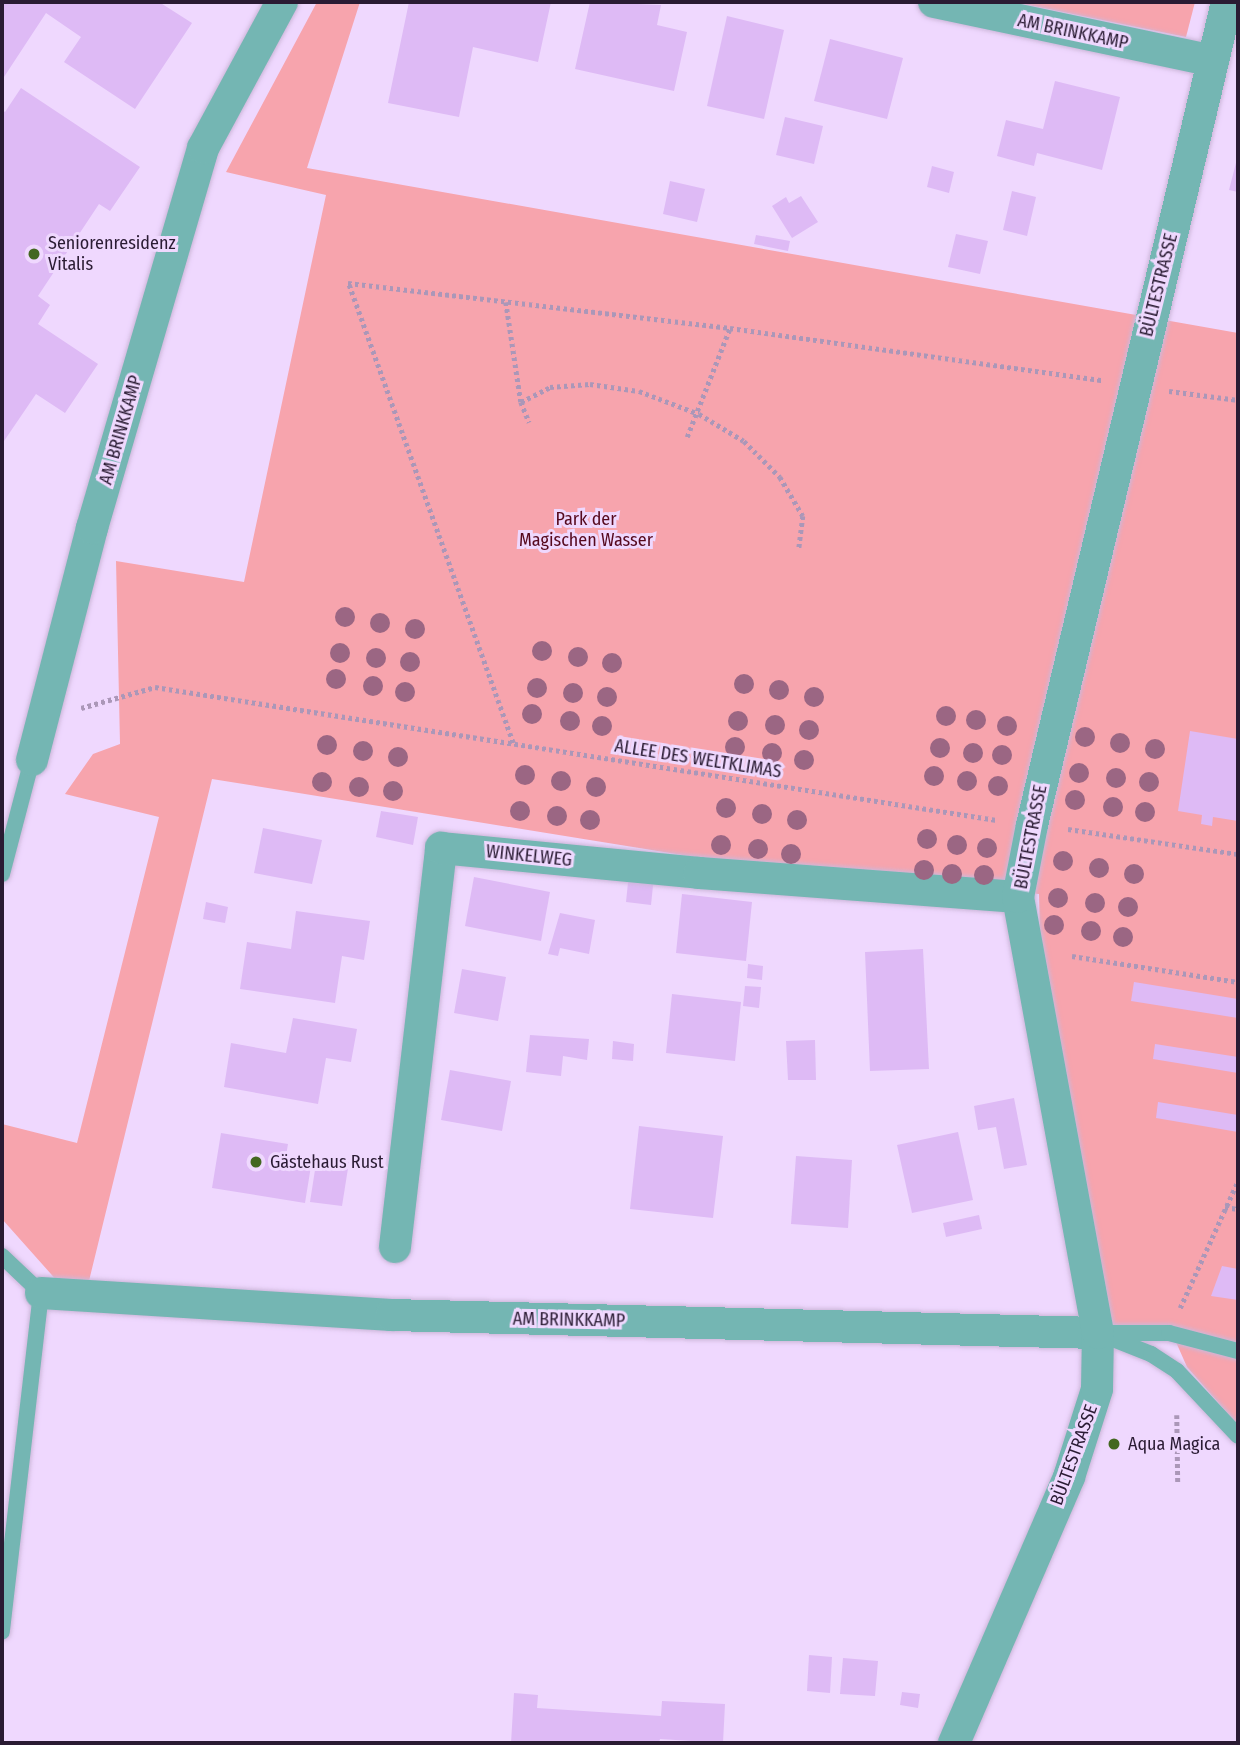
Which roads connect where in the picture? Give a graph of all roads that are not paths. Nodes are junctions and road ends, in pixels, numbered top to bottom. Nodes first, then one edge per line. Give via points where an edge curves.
1 (282, 2) edge
2 (934, 2) edge
3 (1227, 2) edge
4 (1213, 61) junction
5 (32, 760) joint
6 (2, 874) edge
7 (1018, 897) junction
8 (395, 1247) dead end
9 (2, 1256) edge
10 (41, 1293) junction
11 (1098, 1333) junction
12 (1238, 1351) edge
13 (1238, 1436) edge
14 (2, 1632) edge
15 (954, 1743) edge

1 - 5 street, AM BRINKKAMP via 203,148 92,528
2 - 4 street, AM BRINKKAMP
3 - 4 street, BÜLTESTRASSE
4 - 7 street, BÜLTESTRASSE via 1031,825
5 - 6 lane, AM BRINKKAMP
7 - 8 street, WINKELWEG via 440,848
7 - 11 street, BÜLTESTRASSE
9 - 10 lane
10 - 11 street, AM BRINKKAMP via 391,1315
10 - 14 lane
11 - 12 lane via 1169,1333
11 - 13 lane via 1151,1354 1177,1371
11 - 15 street, BÜLTESTRASSE via 1097,1389 1081,1445

